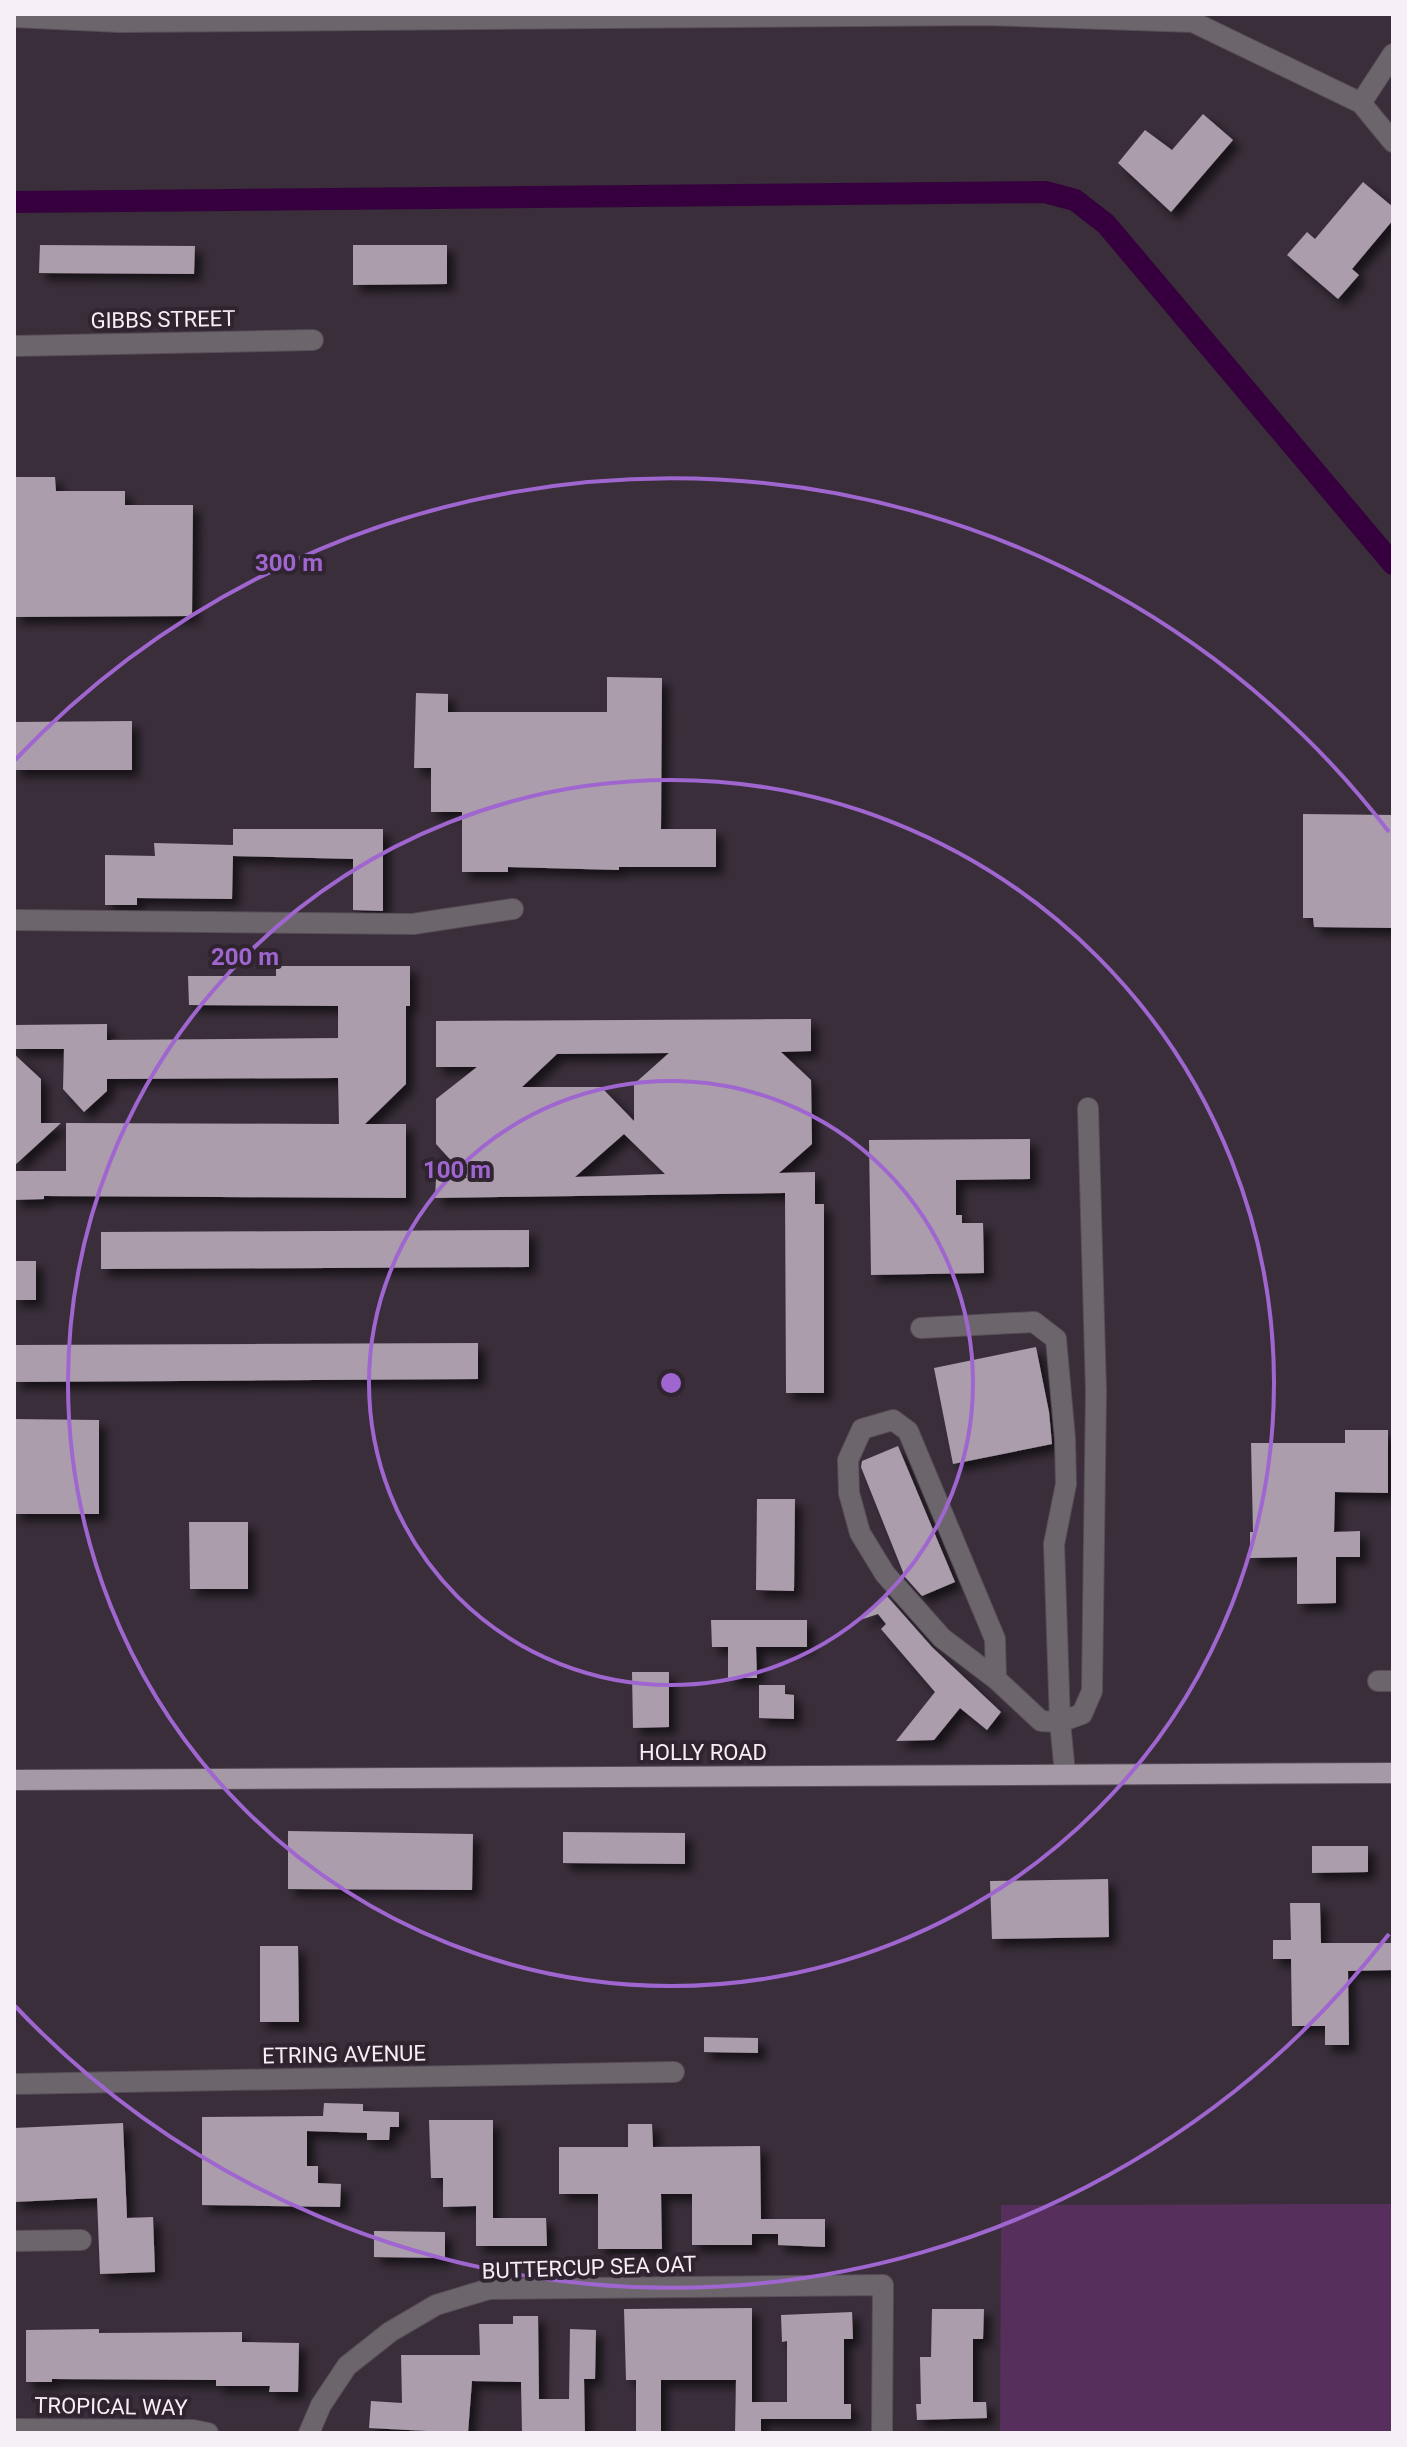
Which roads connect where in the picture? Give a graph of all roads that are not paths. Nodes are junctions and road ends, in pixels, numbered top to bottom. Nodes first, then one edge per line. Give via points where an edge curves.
1 (987, 15) edge
2 (14, 17) edge
3 (1393, 54) edge
4 (1361, 103) junction
5 (1393, 142) edge
6 (313, 340) dead end
7 (14, 346) edge
8 (513, 909) dead end
9 (14, 920) edge
10 (1088, 1108) dead end
11 (921, 1328) dead end
12 (996, 1679) junction
13 (1060, 1722) junction
14 (1065, 1773) junction
15 (1393, 1773) edge
16 (14, 1780) edge
17 (674, 2072) dead end
18 (14, 2084) edge
19 (81, 2240) dead end
20 (14, 2241) edge
21 (14, 2429) edge
22 (208, 2433) edge
23 (309, 2433) edge
24 (882, 2433) edge

1 - 2 street via 119,22
1 - 4 street via 1193,22
3 - 4 street
4 - 5 street
6 - 7 street, GIBBS STREET
8 - 9 street via 413,924
10 - 13 street via 1096,1391 1092,1691 1082,1714
11 - 13 street via 1034,1322 1056,1339 1066,1484 1054,1544
12 - 12 street via 942,1638 885,1574 860,1533 849,1493 848,1460 862,1429 893,1420 908,1431 995,1639
12 - 13 street via 1041,1721
13 - 14 street
14 - 15 main road, HOLLY ROAD
14 - 16 main road, HOLLY ROAD
17 - 18 street, ETRING AVENUE
19 - 20 street
21 - 22 street, TROPICAL WAY
23 - 24 street, BUTTERCUP SEA OAT via 347,2366 436,2305 489,2289 883,2285

